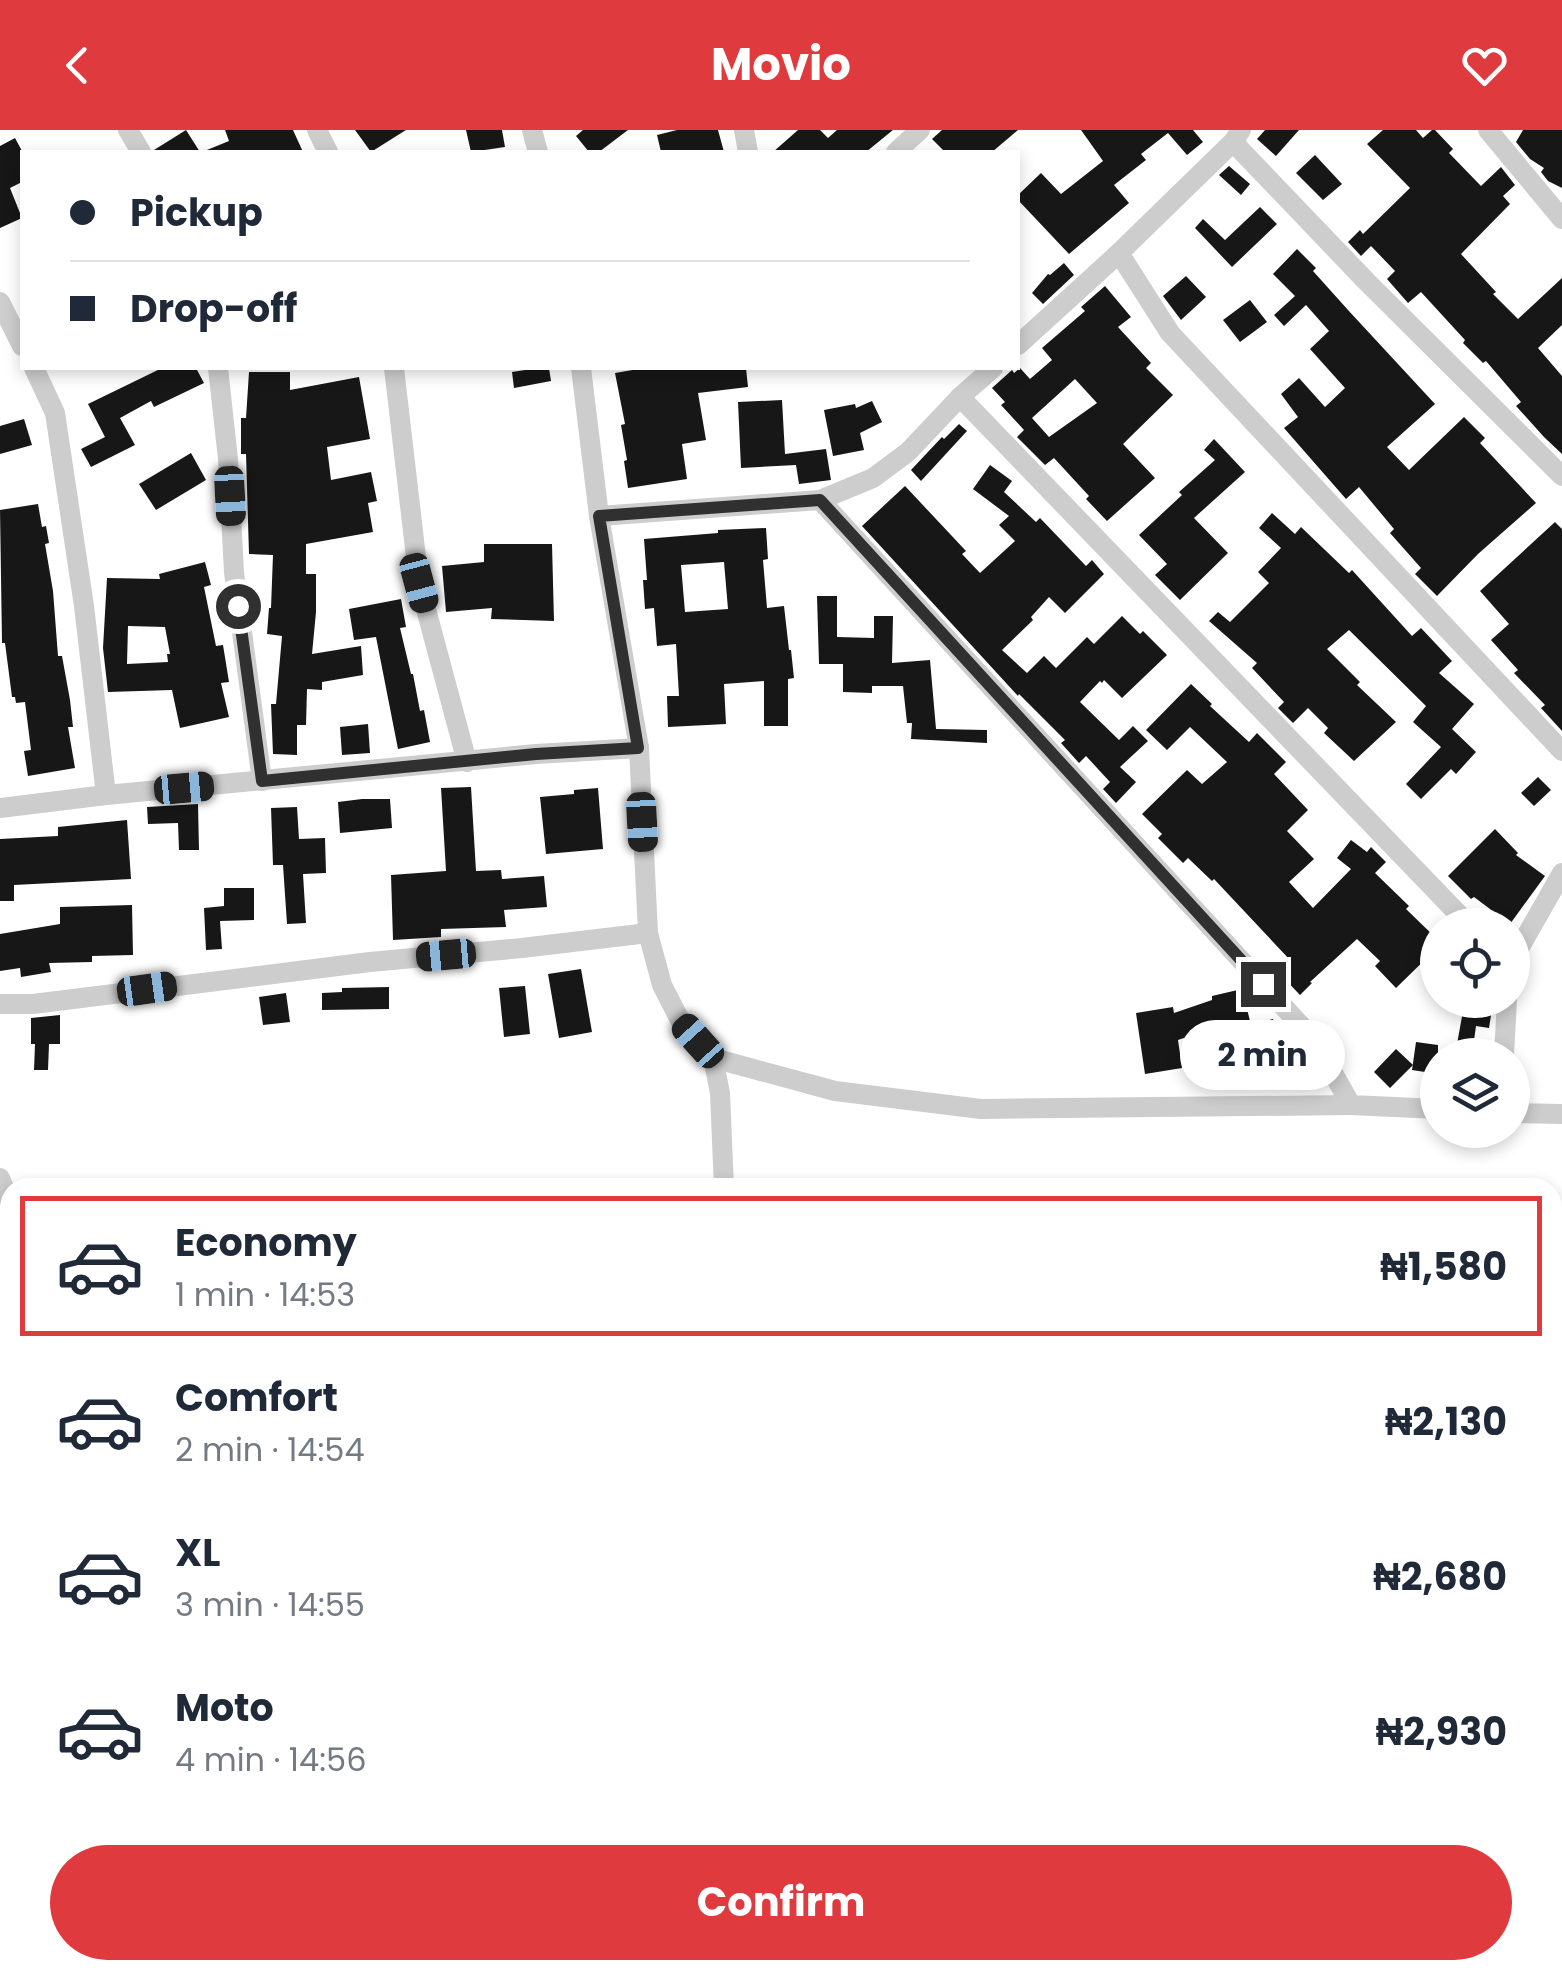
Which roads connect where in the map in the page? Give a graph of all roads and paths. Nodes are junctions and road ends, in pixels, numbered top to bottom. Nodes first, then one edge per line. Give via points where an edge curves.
1 (1488, 130) edge
2 (1237, 136) edge
3 (1562, 220) edge
4 (1119, 253) junction
5 (0, 302) edge
6 (20, 342) edge
7 (1020, 343) edge
8 (35, 370) edge
9 (218, 370) edge
10 (394, 370) edge
11 (581, 370) edge
12 (991, 370) edge
13 (960, 397) junction
14 (1562, 476) edge
15 (820, 500) junction
16 (599, 516) junction
17 (638, 748) junction
18 (1562, 751) edge
19 (467, 762) junction
20 (262, 781) junction
21 (106, 795) junction
22 (0, 808) edge
23 (1562, 873) edge
24 (1453, 908) edge
25 (1530, 929) edge
26 (648, 934) junction
27 (0, 1004) edge
28 (712, 1058) junction
29 (1352, 1105) junction
30 (1420, 1108) edge
31 (1530, 1113) edge
32 (1562, 1114) edge
33 (724, 1178) edge

1 - 3 street
2 - 4 street
2 - 14 street via 1367,282
4 - 7 street
4 - 18 street via 1170,332
5 - 6 street
8 - 21 street via 56,414
9 - 20 street via 234,572
10 - 19 street via 419,583
11 - 16 street
12 - 13 street
13 - 15 street via 885,470
13 - 24 street
15 - 16 street
15 - 29 street via 1315,1041
16 - 17 street
17 - 19 street
17 - 26 street
19 - 20 street
20 - 21 street
21 - 22 street
23 - 25 street
26 - 27 street
26 - 28 street via 682,1024
28 - 29 street via 835,1091 981,1109
28 - 33 street
29 - 30 street
31 - 32 street

